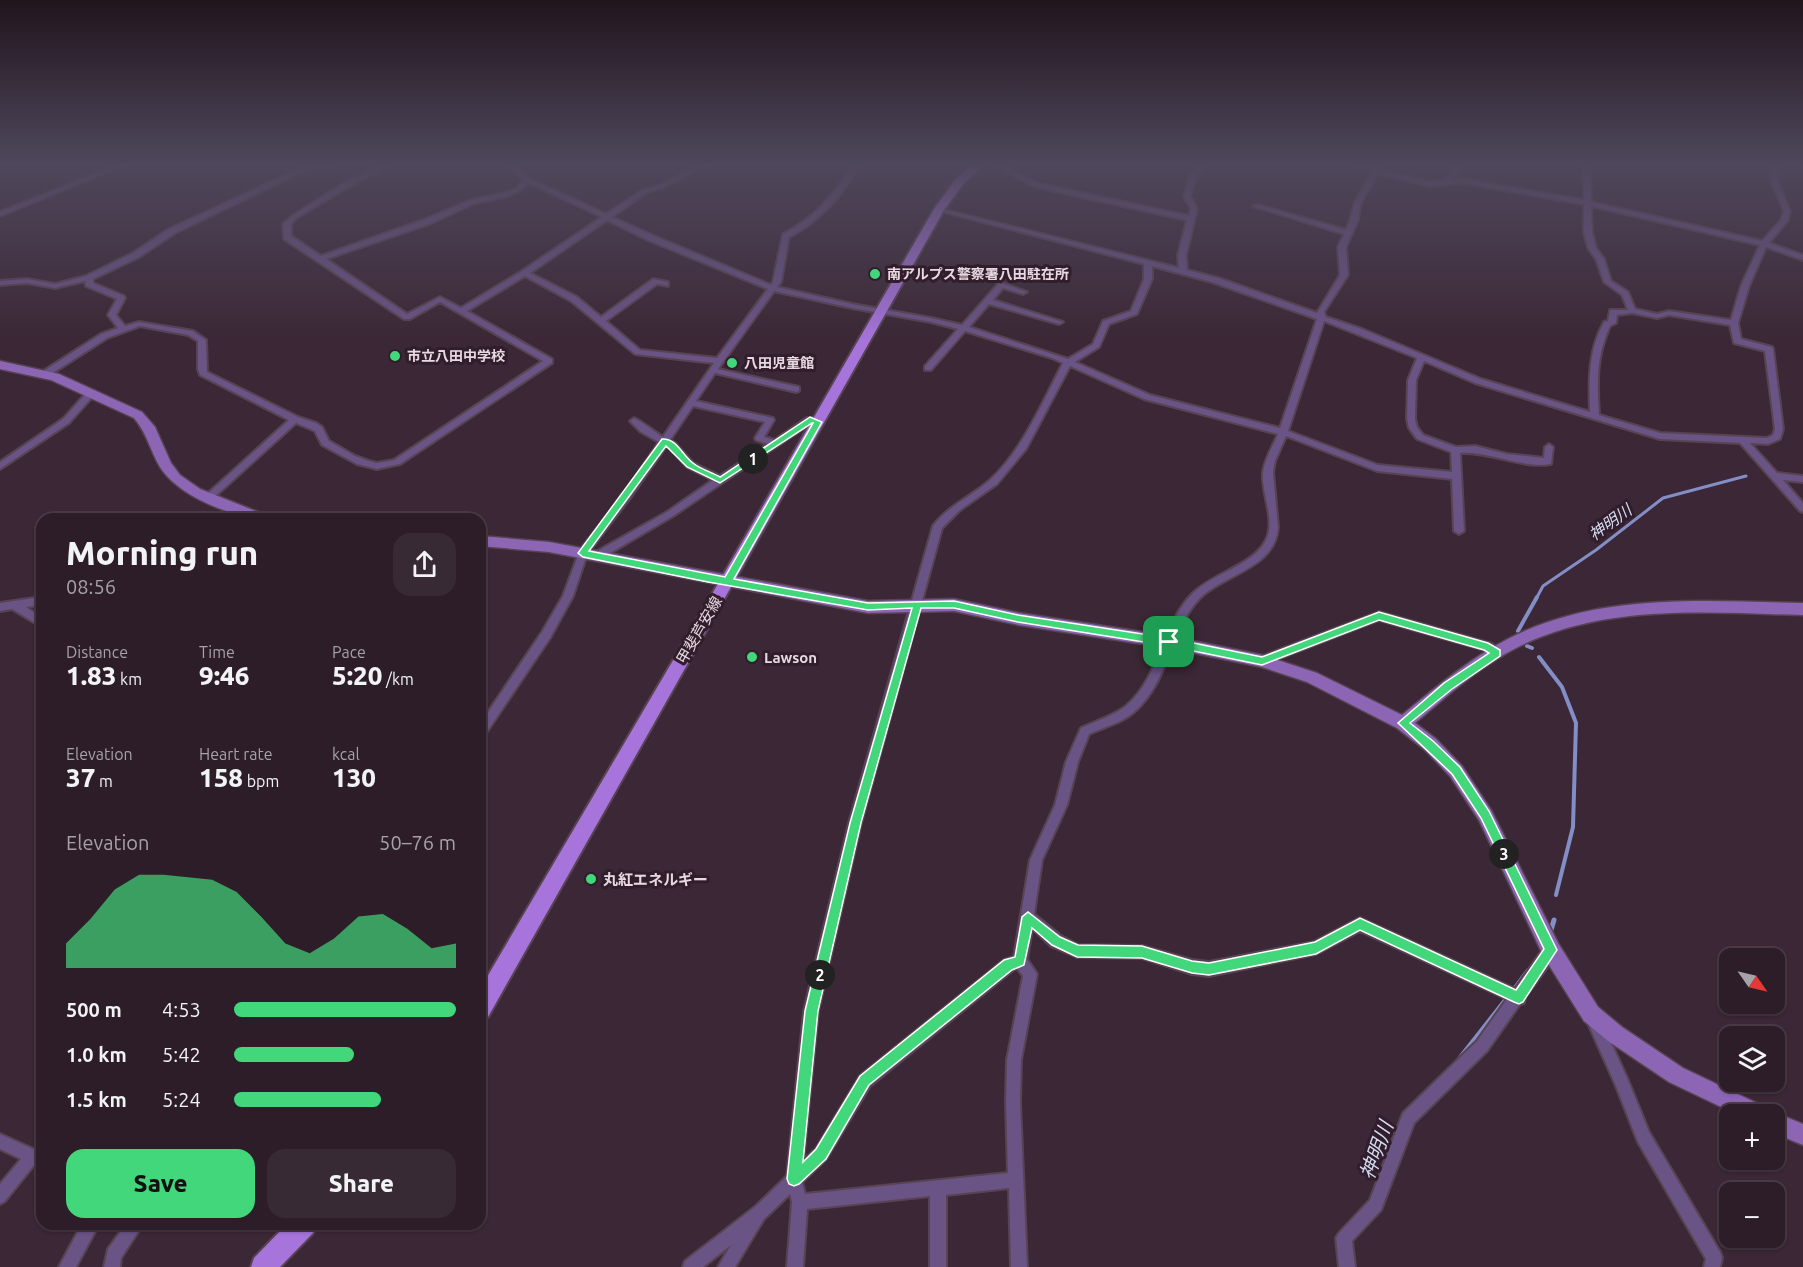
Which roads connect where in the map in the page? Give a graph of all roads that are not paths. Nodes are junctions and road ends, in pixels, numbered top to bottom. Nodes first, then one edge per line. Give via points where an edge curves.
1 (186, 224) edge
2 (287, 224) edge
3 (420, 224) edge
4 (597, 224) edge
5 (622, 224) edge
6 (809, 224) edge
7 (930, 224) edge
8 (999, 224) edge
9 (1190, 224) edge
10 (1318, 224) edge
11 (1352, 224) edge
12 (1588, 224) edge
13 (1679, 224) edge
14 (1781, 224) edge
15 (1348, 233) junction
16 (1764, 244) junction
17 (1803, 258) edge
18 (320, 259) junction
19 (1149, 262) junction
20 (1184, 271) junction
21 (525, 273) junction
22 (89, 278) junction
23 (0, 283) edge
24 (665, 284) dead end
25 (772, 288) junction
26 (1023, 292) dead end
27 (988, 301) junction
28 (881, 310) junction
29 (462, 311) junction
30 (1632, 311) junction
31 (1322, 317) junction
32 (601, 321) junction
33 (1059, 321) dead end
34 (1734, 323) junction
35 (122, 328) junction
36 (964, 328) junction
37 (1421, 358) junction
38 (719, 361) junction
39 (1068, 362) junction
40 (0, 365) edge
41 (928, 368) dead end
42 (712, 370) junction
43 (45, 374) junction
44 (796, 389) dead end
45 (91, 393) junction
46 (690, 403) junction
47 (1595, 415) junction
48 (295, 420) junction
49 (634, 421) dead end
50 (818, 422) junction
51 (1283, 432) junction
52 (665, 441) junction
53 (1743, 441) junction
54 (776, 443) junction
55 (1549, 447) dead end
56 (1455, 450) junction
57 (0, 466) edge
58 (1457, 476) junction
59 (1774, 476) junction
60 (1803, 479) edge
61 (720, 480) junction
62 (208, 498) junction
63 (1803, 509) edge
64 (247, 513) edge
65 (1459, 531) dead end
66 (486, 542) edge
67 (590, 555) junction
68 (728, 581) junction
69 (36, 602) edge
70 (14, 604) junction
71 (918, 604) junction
72 (0, 606) edge
73 (1803, 609) edge
74 (36, 619) edge
75 (1169, 642) junction
76 (1497, 653) junction
77 (1262, 661) junction
78 (1403, 723) junction
79 (486, 724) edge
80 (1028, 917) junction
81 (1551, 950) junction
82 (1020, 961) junction
83 (1519, 998) junction
84 (486, 999) edge
85 (1591, 1014) junction
86 (1737, 1104) edge
87 (1785, 1127) edge
88 (1803, 1136) edge
89 (0, 1141) edge
90 (36, 1158) edge
91 (36, 1159) edge
92 (794, 1179) junction
93 (1017, 1180) junction
94 (938, 1188) junction
95 (0, 1196) edge
96 (800, 1202) junction
97 (761, 1211) junction
98 (88, 1230) edge
99 (131, 1230) edge
100 (298, 1230) edge
101 (67, 1267) edge
102 (112, 1267) edge
103 (263, 1267) edge
104 (692, 1267) edge
105 (726, 1267) edge
106 (795, 1267) edge
107 (938, 1267) edge
108 (1019, 1267) edge
109 (1347, 1267) edge
110 (1712, 1267) edge

1 - 22 street
2 - 18 street via 287,237
3 - 18 street
4 - 21 street
5 - 25 street
6 - 25 street via 786,236 777,282
7 - 28 main road, 甲斐芦安線
8 - 19 street
9 - 20 street via 1182,255
10 - 15 street
11 - 15 street
12 - 30 street via 1592,248 1608,282 1625,294
13 - 16 street
14 - 16 street
15 - 31 street via 1342,248 1344,275 1320,312
16 - 17 street
16 - 34 street
18 - 29 street via 407,317 440,299
19 - 20 street
19 - 39 street via 1148,279 1134,312 1106,323 1096,345
20 - 31 street
21 - 29 street
21 - 32 street via 574,299
22 - 23 street via 55,286 27,281
22 - 35 street via 89,284 121,298 112,315
24 - 32 street via 656,281
25 - 28 street
25 - 38 street
26 - 27 street via 1002,285
27 - 33 street
27 - 36 street
28 - 36 street
28 - 50 main road, 甲斐芦安線
29 - 48 street via 549,361 384,467 371,467 325,443 319,429
30 - 34 street
30 - 47 street via 1613,312 1612,323 1607,324 1596,348
31 - 37 street
31 - 51 street
32 - 38 street via 638,352
34 - 53 street via 1737,341 1769,349 1779,429 1777,437 1768,441
35 - 43 street
35 - 48 street via 139,324 189,333 202,340 203,373
36 - 39 street
36 - 41 street
37 - 47 street via 1478,381
37 - 56 street via 1412,380 1413,428 1420,437
38 - 42 street
39 - 51 street via 1147,397
39 - 71 street via 1023,447 994,482 938,526
40 - 43 street
42 - 44 street
42 - 46 street
43 - 45 street
45 - 57 street via 66,421
45 - 62 street via 138,415 149,427 175,478
46 - 52 street
46 - 54 street via 770,420 759,438
47 - 53 street via 1660,436
48 - 62 street
49 - 52 street
50 - 54 street via 810,420
50 - 68 main road, 甲斐芦安線
51 - 58 street via 1377,468
51 - 75 street via 1268,473 1273,535 1268,545 1196,597
52 - 61 street via 690,465
52 - 67 street
53 - 59 street
54 - 61 street
55 - 56 street via 1548,462 1475,449
56 - 58 street
58 - 65 street
59 - 60 street
59 - 63 street
61 - 67 street via 670,514
62 - 64 street
66 - 67 street
67 - 68 street
67 - 79 street via 546,635
68 - 71 street via 868,606
68 - 84 main road, 甲斐芦安線
69 - 70 street
70 - 72 street
70 - 74 street
71 - 75 street via 954,605
71 - 92 street via 855,823 811,1011
73 - 76 street via 1627,609 1558,624
75 - 77 street
75 - 80 street via 1156,677 1140,700 1129,711 1085,731 1036,860
76 - 77 street via 1488,647 1379,616
76 - 78 street
77 - 78 street via 1312,677
78 - 81 street via 1456,771 1485,815
80 - 82 street
80 - 83 street via 1056,941 1077,951 1142,952 1209,969 1316,948 1360,924
81 - 83 street
81 - 85 street
82 - 92 street via 1009,965 865,1081 821,1154
82 - 93 street via 1030,974 1014,1060
83 - 109 street via 1482,1046 1408,1118 1376,1205 1344,1238
85 - 86 street via 1676,1075
85 - 110 street via 1643,1137 1714,1258
87 - 88 street
89 - 90 street
91 - 95 street
92 - 96 street
92 - 97 street
93 - 94 street
93 - 108 street
94 - 96 street
94 - 107 street
96 - 106 street
97 - 104 street
97 - 105 street
98 - 101 street
99 - 102 street via 114,1255
100 - 103 main road

